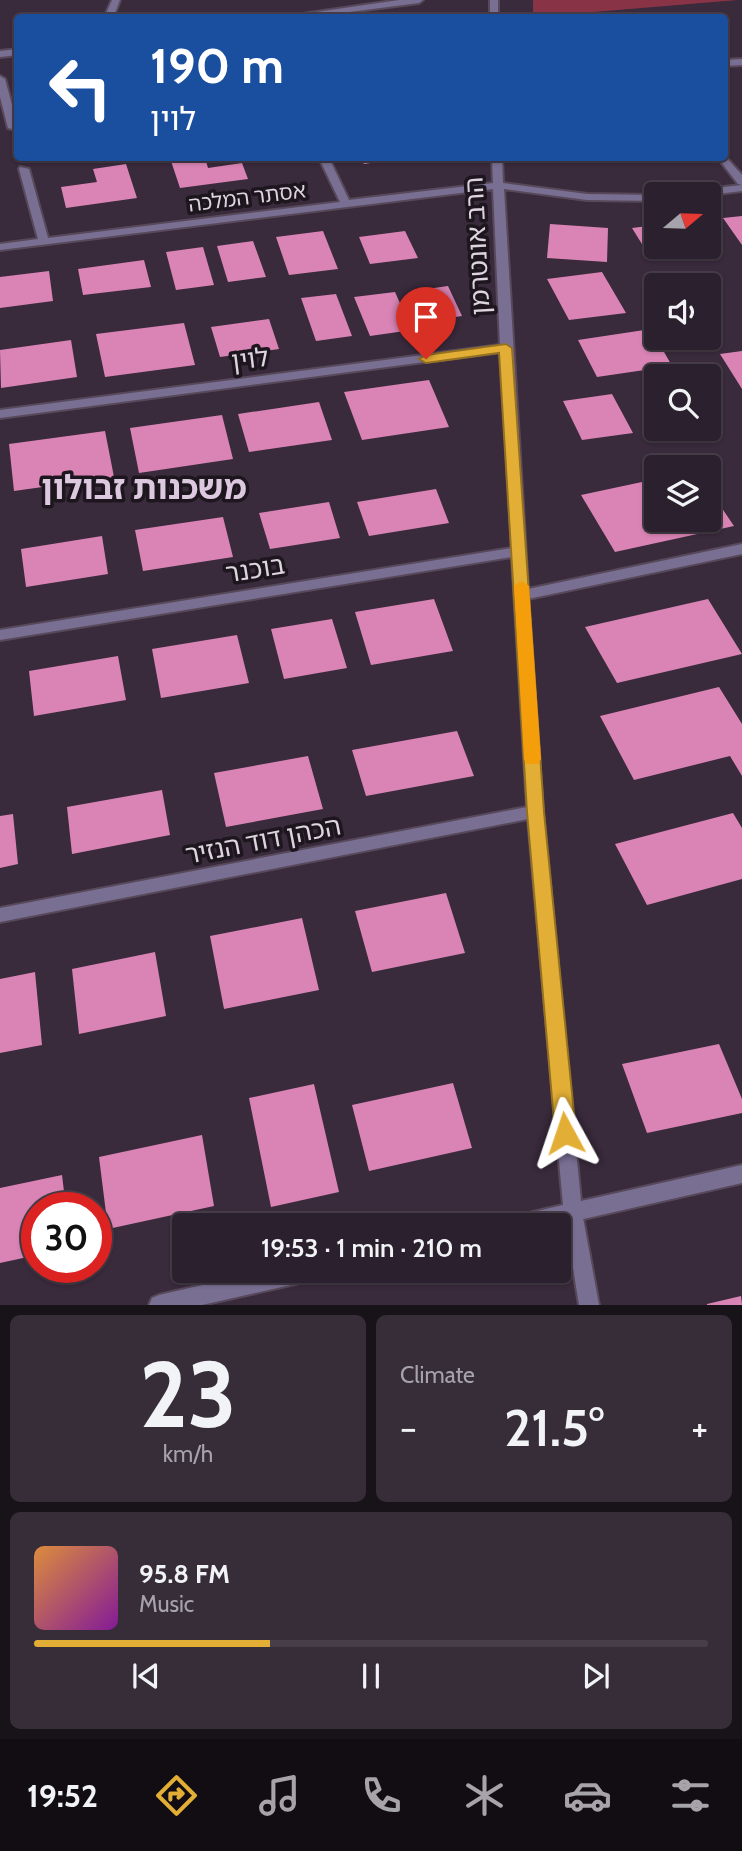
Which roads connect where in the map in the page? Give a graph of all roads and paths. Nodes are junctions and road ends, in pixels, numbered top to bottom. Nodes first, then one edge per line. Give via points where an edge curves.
1 (419, 0) edge
2 (310, 14) edge
3 (0, 79) edge
4 (13, 128) dead end
5 (325, 161) edge
6 (497, 161) edge
7 (725, 161) edge
8 (24, 169) dead end
9 (742, 182) edge
10 (498, 185) junction
11 (742, 188) edge
12 (721, 190) edge
13 (644, 198) edge
14 (346, 204) junction
15 (44, 242) junction
16 (0, 247) edge
17 (506, 348) junction
18 (0, 414) edge
19 (742, 549) edge
20 (519, 551) junction
21 (523, 595) junction
22 (0, 635) edge
23 (535, 812) junction
24 (0, 915) edge
25 (742, 1174) edge
26 (573, 1212) junction
27 (569, 1213) edge
28 (256, 1283) edge
29 (159, 1305) edge
30 (589, 1305) edge

1 - 2 street
3 - 4 street
5 - 14 street
6 - 10 street, הרב אונטרמן
7 - 9 street
8 - 15 street
10 - 13 street, אסתר המלכה via 587,197
10 - 14 street, אסתר המלכה
10 - 17 street, הרב אונטרמן
11 - 12 street
14 - 15 street, אסתר המלכה
15 - 16 street, אסתר המלכה
17 - 18 street, לוין
17 - 20 street, הרב אונטרמן
19 - 21 street
20 - 21 street, הרב אונטרמן
20 - 22 street, בוכנר
21 - 23 street, הרב אונטרמן
23 - 24 street, הכהן דוד הנזיר
23 - 26 street, הרב אונטרמן
25 - 26 street
26 - 27 street
26 - 30 street, הרב אונטרמן
28 - 29 street

